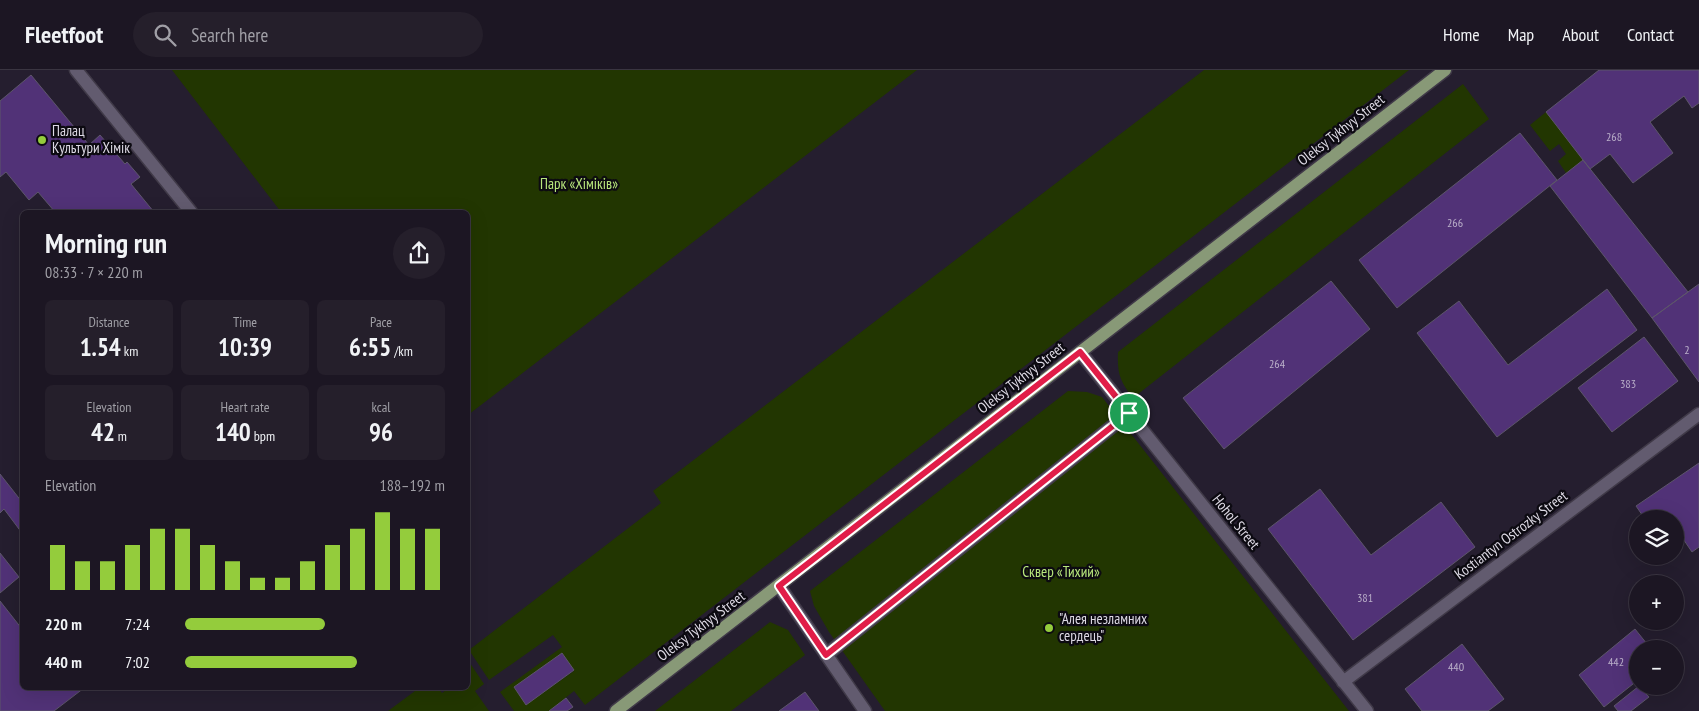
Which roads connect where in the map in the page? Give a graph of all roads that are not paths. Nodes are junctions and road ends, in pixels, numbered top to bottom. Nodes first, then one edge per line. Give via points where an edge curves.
1 (76, 70) edge
2 (1445, 70) edge
3 (189, 210) edge
4 (1080, 352) junction
5 (1129, 413) junction
6 (1699, 414) edge
7 (779, 586) junction
8 (826, 655) junction
9 (1343, 682) junction
10 (616, 711) edge
11 (865, 711) edge
12 (1366, 711) edge

1 - 3 street
2 - 4 main road, Oleksy Tykhyy Street
4 - 5 street, Hohol Street
4 - 7 main road, Oleksy Tykhyy Street
5 - 8 street
5 - 9 street, Hohol Street
6 - 9 street, Kostiantyn Ostrozky Street
7 - 8 street
7 - 10 main road, Oleksy Tykhyy Street
8 - 11 street
9 - 12 street, Hohol Street

